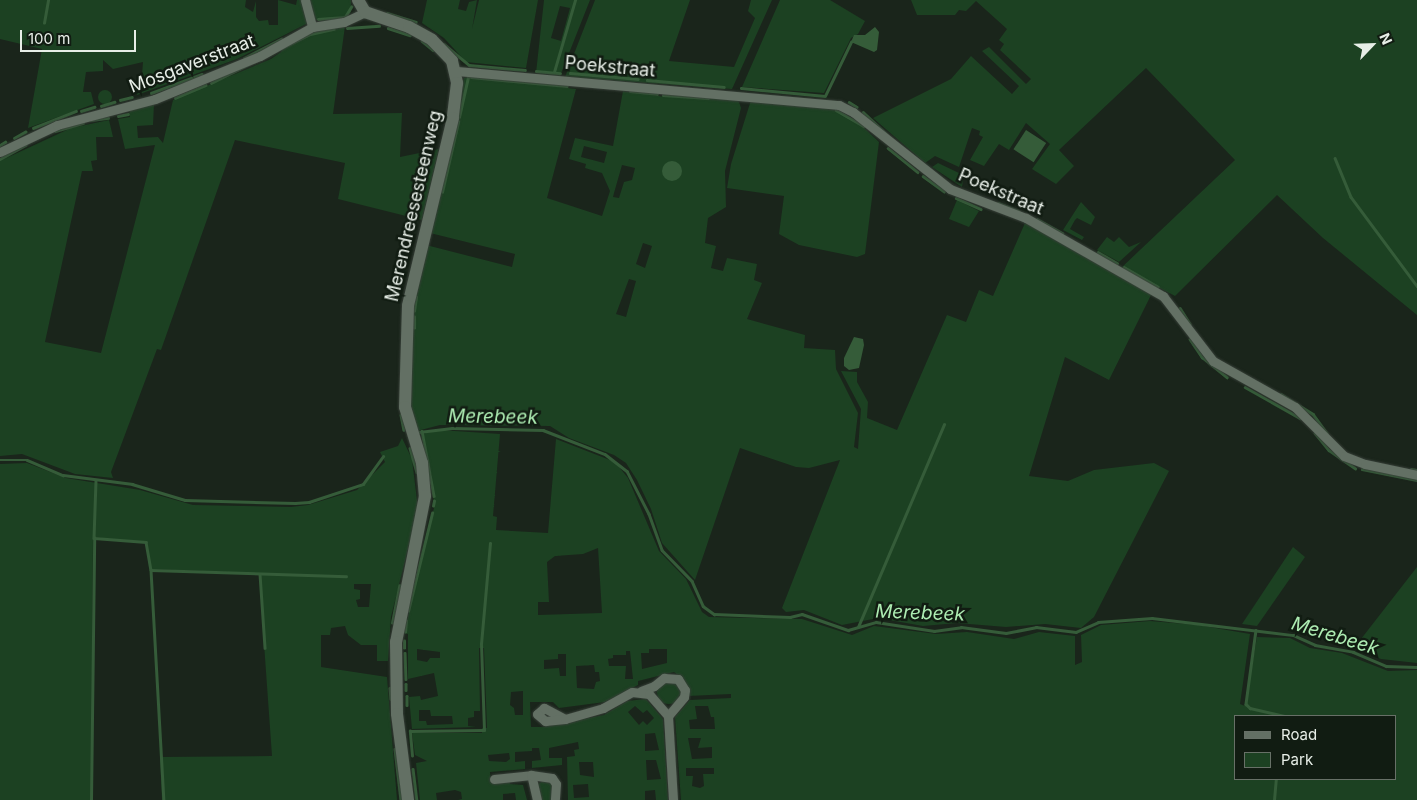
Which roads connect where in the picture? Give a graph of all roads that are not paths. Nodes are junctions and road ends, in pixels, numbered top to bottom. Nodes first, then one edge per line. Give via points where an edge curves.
1 (305, 0) edge
2 (358, 0) edge
3 (365, 12) junction
4 (312, 27) junction
5 (457, 71) junction
6 (0, 152) edge
7 (1417, 475) edge
8 (640, 691) junction
9 (668, 716) junction
10 (565, 719) dead end
11 (531, 775) junction
12 (494, 779) dead end
13 (408, 800) edge
14 (537, 800) edge
15 (555, 800) edge
16 (673, 800) edge

1 - 4 street
2 - 3 main road
3 - 4 street, Mosgaverstraat via 344,22
3 - 5 main road via 419,32 443,51
4 - 6 street, Mosgaverstraat via 260,56 173,92 57,125
5 - 7 street, Poekstraat via 839,105 854,112 950,189 1026,218 1163,296 1213,361 1295,407 1344,456
5 - 13 main road, Merendreesesteenweg via 453,118 408,306 405,407 422,463 425,496 396,642 398,714
8 - 9 street via 649,694
8 - 9 street via 664,678 678,679 685,690 684,697
8 - 10 street via 587,714
9 - 16 street
11 - 12 street
11 - 14 street
11 - 15 street via 552,778 556,784

